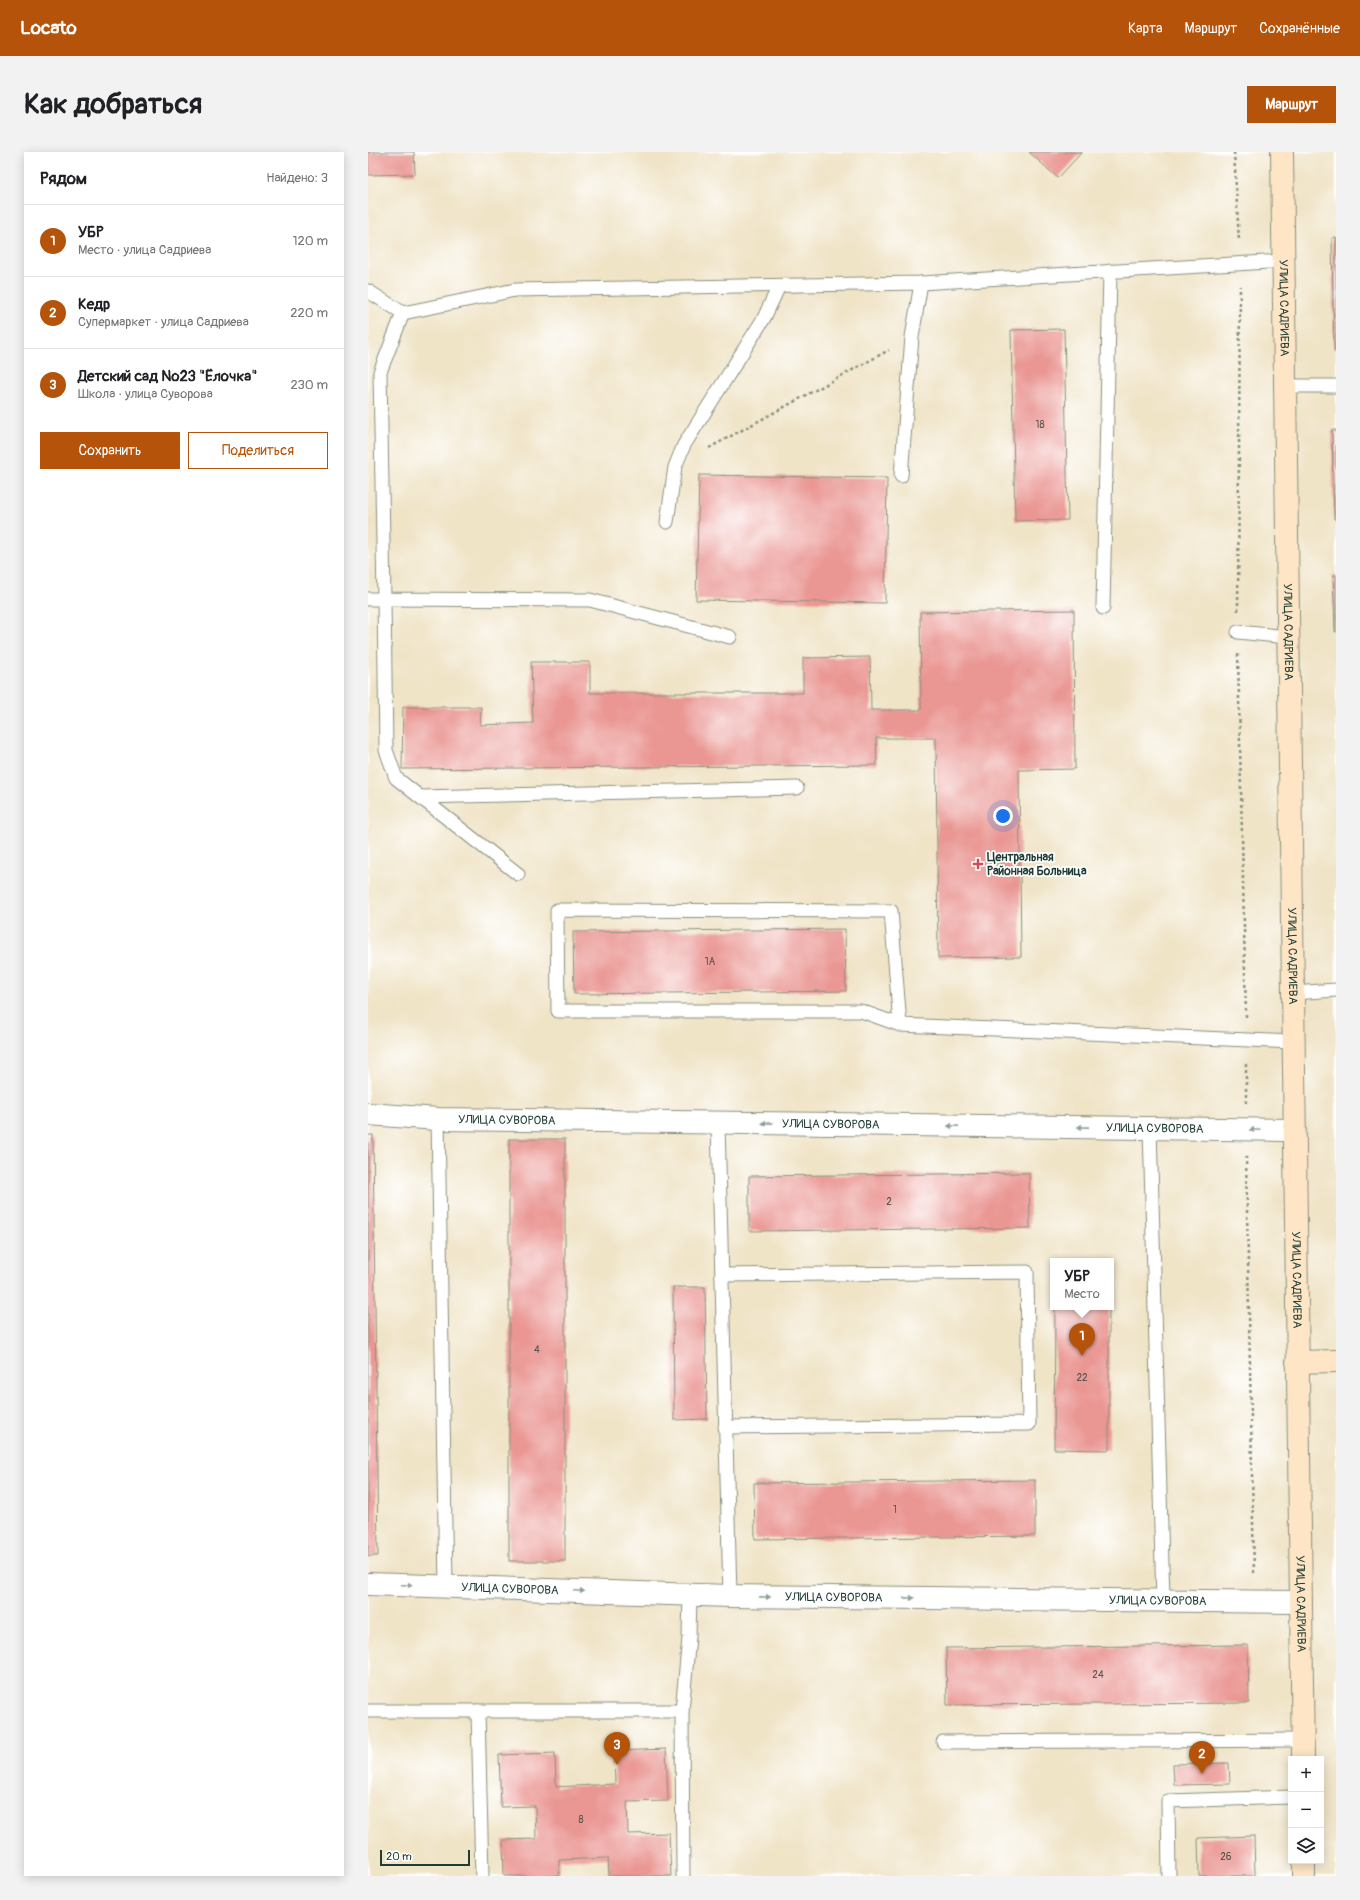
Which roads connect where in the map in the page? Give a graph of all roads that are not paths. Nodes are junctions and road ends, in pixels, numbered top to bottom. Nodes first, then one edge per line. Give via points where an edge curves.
1 (1282, 152) edge
2 (1284, 261) junction
3 (1110, 271) junction
4 (921, 283) junction
5 (778, 286) junction
6 (368, 291) edge
7 (403, 313) junction
8 (1285, 386) junction
9 (1336, 386) edge
10 (901, 476) dead end
11 (667, 522) dead end
12 (384, 598) junction
13 (368, 599) edge
14 (1103, 608) dead end
15 (1238, 632) road end
16 (1288, 637) junction
17 (730, 638) dead end
18 (797, 788) dead end
19 (420, 797) junction
20 (518, 874) dead end
21 (1336, 990) edge
22 (1293, 993) junction
23 (900, 1025) junction
24 (1293, 1042) junction
25 (368, 1114) edge
26 (438, 1119) junction
27 (718, 1123) junction
28 (1150, 1128) junction
29 (1294, 1130) junction
30 (722, 1275) junction
31 (1336, 1361) edge
32 (1297, 1362) junction
33 (725, 1428) junction
34 (368, 1584) edge
35 (446, 1586) junction
36 (690, 1595) junction
37 (730, 1596) junction
38 (1163, 1601) junction
39 (1300, 1602) junction
40 (368, 1710) edge
41 (478, 1711) junction
42 (682, 1711) junction
43 (943, 1742) dead end
44 (1302, 1749) edge
45 (1288, 1798) edge
46 (1304, 1864) edge
47 (482, 1876) edge
48 (683, 1876) edge
49 (1169, 1876) edge
50 (1304, 1876) edge

1 - 2 street, УЛИЦА САДРИЕВА
2 - 3 lane
2 - 8 street, УЛИЦА САДРИЕВА
3 - 4 lane
3 - 14 lane
4 - 5 lane
4 - 10 lane via 912,337
5 - 7 lane via 515,290
5 - 11 lane via 764,318 684,445 675,467
6 - 7 lane
7 - 12 lane via 380,372
8 - 9 lane
8 - 16 street, УЛИЦА САДРИЕВА
12 - 13 lane
12 - 17 lane via 590,600
12 - 19 lane via 386,750 396,778
15 - 16 lane
16 - 22 street, УЛИЦА САДРИЕВА
18 - 19 lane
19 - 20 lane
21 - 22 lane
22 - 24 street, УЛИЦА САДРИЕВА
23 - 23 lane via 861,1011 558,1010 557,910 891,911
23 - 24 lane
24 - 29 street, УЛИЦА САДРИЕВА
25 - 26 street, УЛИЦА СУВОРОВА
26 - 27 street, УЛИЦА СУВОРОВА
26 - 35 lane
28 -> 27 street, УЛИЦА СУВОРОВА
27 - 30 lane
29 -> 28 street, УЛИЦА СУВОРОВА
28 - 38 lane
29 - 32 street, УЛИЦА САДРИЕВА
30 - 33 lane
30 - 33 lane via 1027,1272 1029,1424
31 - 32 street
32 - 39 street, УЛИЦА САДРИЕВА
33 - 37 lane
34 -> 35 street, УЛИЦА СУВОРОВА
35 -> 36 street, УЛИЦА СУВОРОВА
36 - 37 street, УЛИЦА СУВОРОВА
36 - 42 lane
37 -> 38 street, УЛИЦА СУВОРОВА
38 - 39 street, УЛИЦА СУВОРОВА
39 - 44 street, УЛИЦА САДРИЕВА
40 - 41 lane
41 - 42 lane
41 - 47 lane
42 - 48 lane
43 - 44 lane
45 - 49 lane via 1168,1801
46 - 50 street

